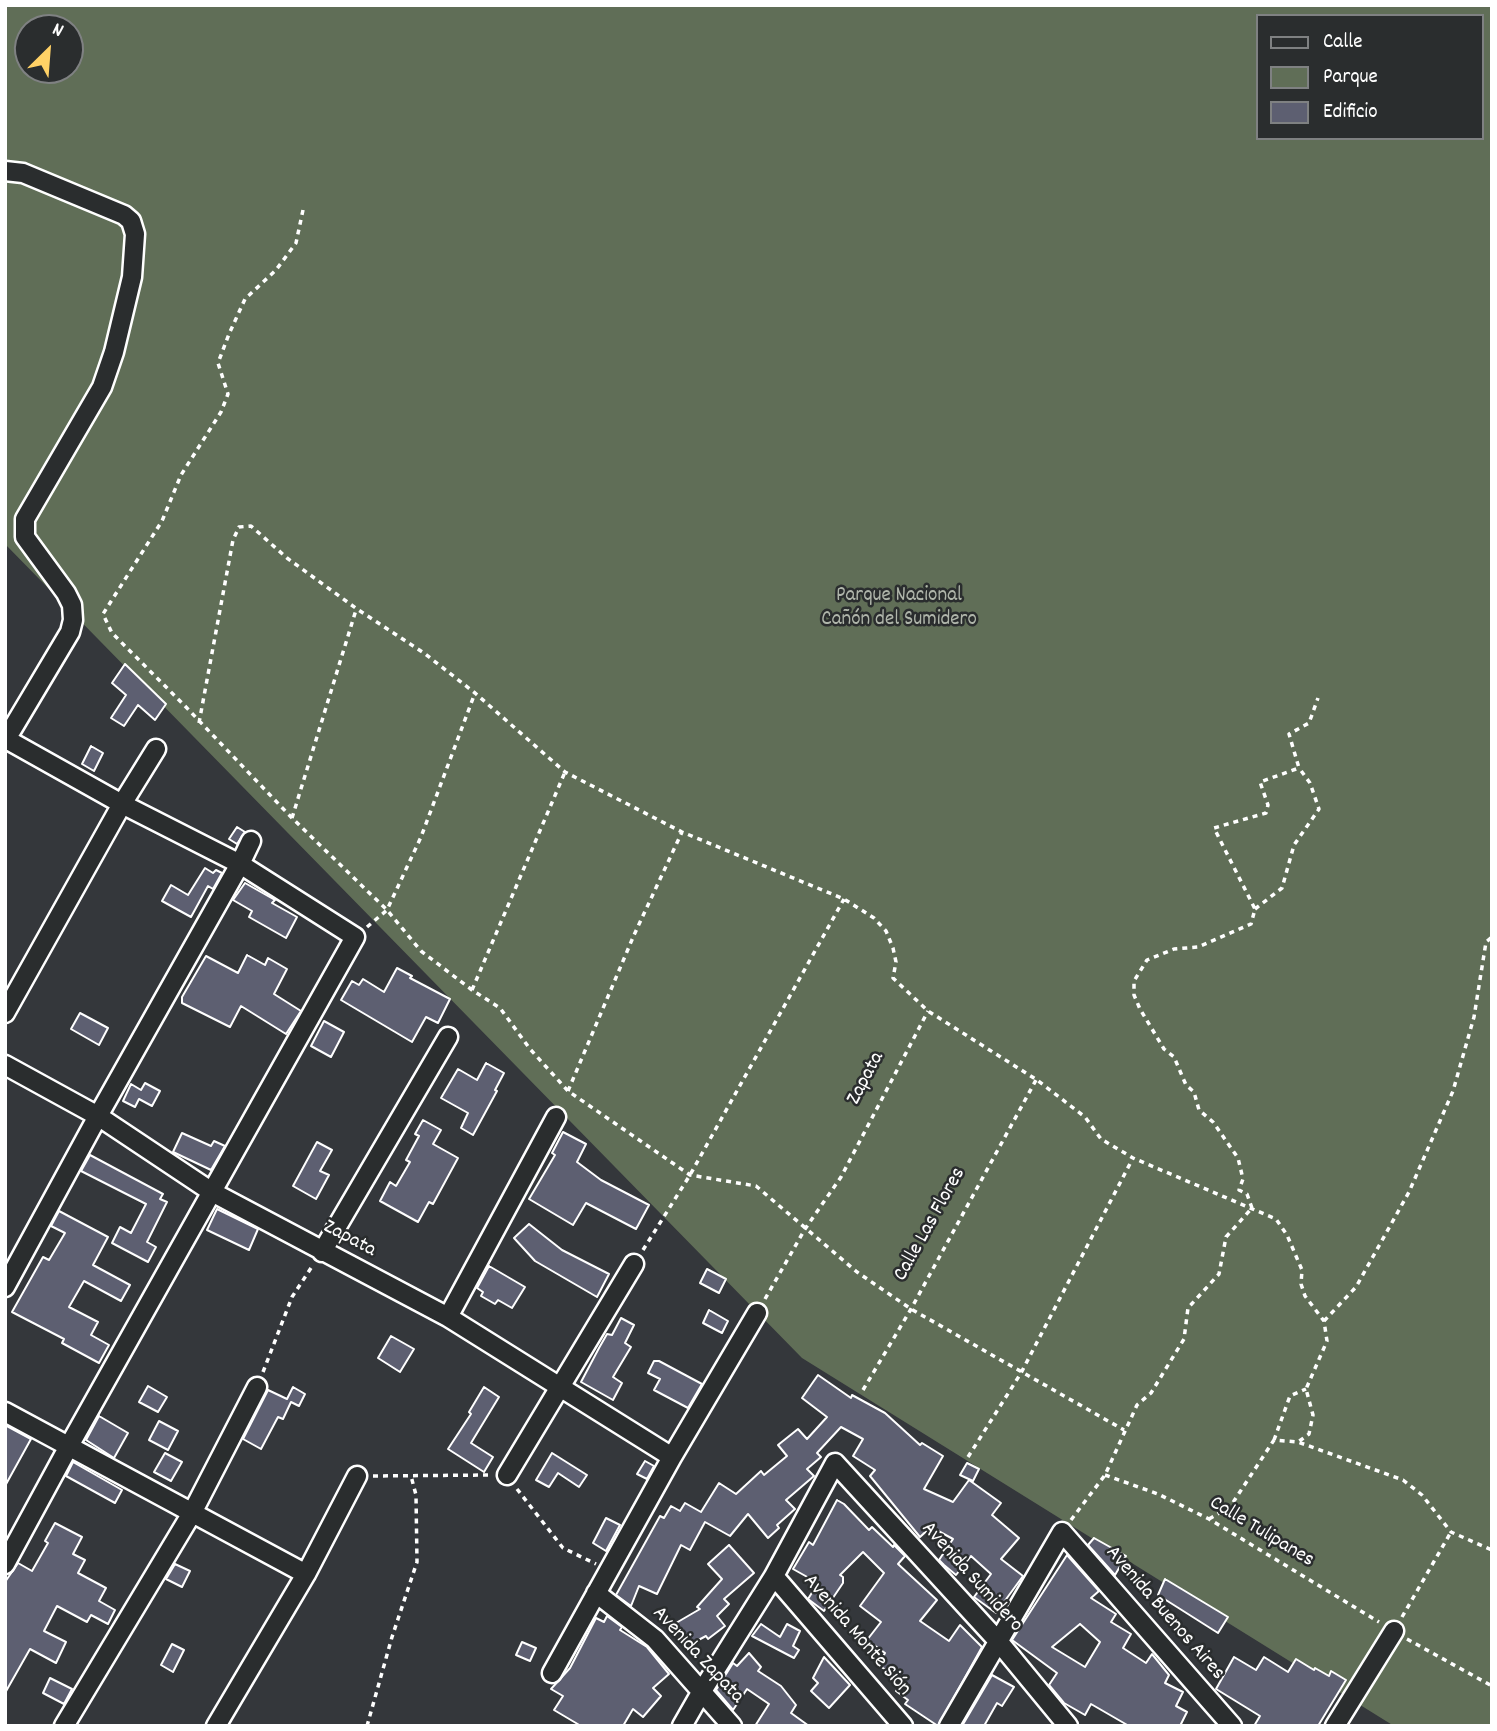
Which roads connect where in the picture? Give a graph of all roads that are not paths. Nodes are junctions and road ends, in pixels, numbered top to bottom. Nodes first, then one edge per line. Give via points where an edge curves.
1 (5, 171) edge
2 (6, 740) edge
3 (156, 749) dead end
4 (122, 804) junction
5 (251, 841) dead end
6 (240, 864) junction
7 (5, 1013) edge
8 (448, 1037) dead end
9 (5, 1065) edge
10 (98, 1116) junction
11 (556, 1118) dead end
12 (212, 1192) junction
13 (322, 1252) junction
14 (634, 1264) road end
15 (5, 1287) edge
16 (757, 1313) road end
17 (448, 1317) junction
18 (560, 1386) junction
19 (257, 1387) road end
20 (5, 1412) edge
21 (69, 1446) junction
22 (672, 1457) junction
23 (507, 1475) road end
24 (357, 1476) road end
25 (192, 1513) junction
26 (5, 1564) edge
27 (306, 1574) junction
28 (774, 1576) junction
29 (596, 1592) junction
30 (1394, 1631) road end
31 (998, 1641) junction
32 (552, 1673) dead end
33 (702, 1691) junction
34 (64, 1726) edge
35 (216, 1726) edge
36 (682, 1726) edge
37 (732, 1726) edge
38 (903, 1726) edge
39 (949, 1726) edge
40 (1068, 1726) edge
41 (1232, 1726) edge
42 (1335, 1726) edge

1 - 2 street via 23,173 124,215 135,234 132,277 102,387 25,519 25,537 66,593 73,620
2 - 4 street
3 - 4 street
4 - 6 street
4 - 7 street
5 - 6 street
6 - 10 street
6 - 12 street via 355,937
8 - 13 street
9 - 10 street, Zapata
10 - 12 street, Zapata
10 - 15 street
11 - 17 street
12 - 13 street, Zapata
12 - 21 street
13 - 17 street, Zapata
14 - 18 street
16 - 22 street
17 - 18 street, Zapata
18 - 22 street, Zapata
18 - 23 street
19 - 25 street
20 - 21 street
21 - 25 street
21 - 26 street
22 - 29 street
24 - 27 street
25 - 27 street
25 - 34 street
27 - 35 street
28 - 31 street, Avenida Sumidero via 835,1463
28 - 33 street
28 - 38 street, Avenida Monte Sión
29 - 32 street
29 - 33 street, Avenida Zapata via 655,1639
30 - 42 street
31 - 39 street
31 - 40 street, Avenida Sumidero
31 - 41 street, Avenida Buenos Aires via 1062,1532
33 - 36 street
33 - 37 street, Avenida Zapata

